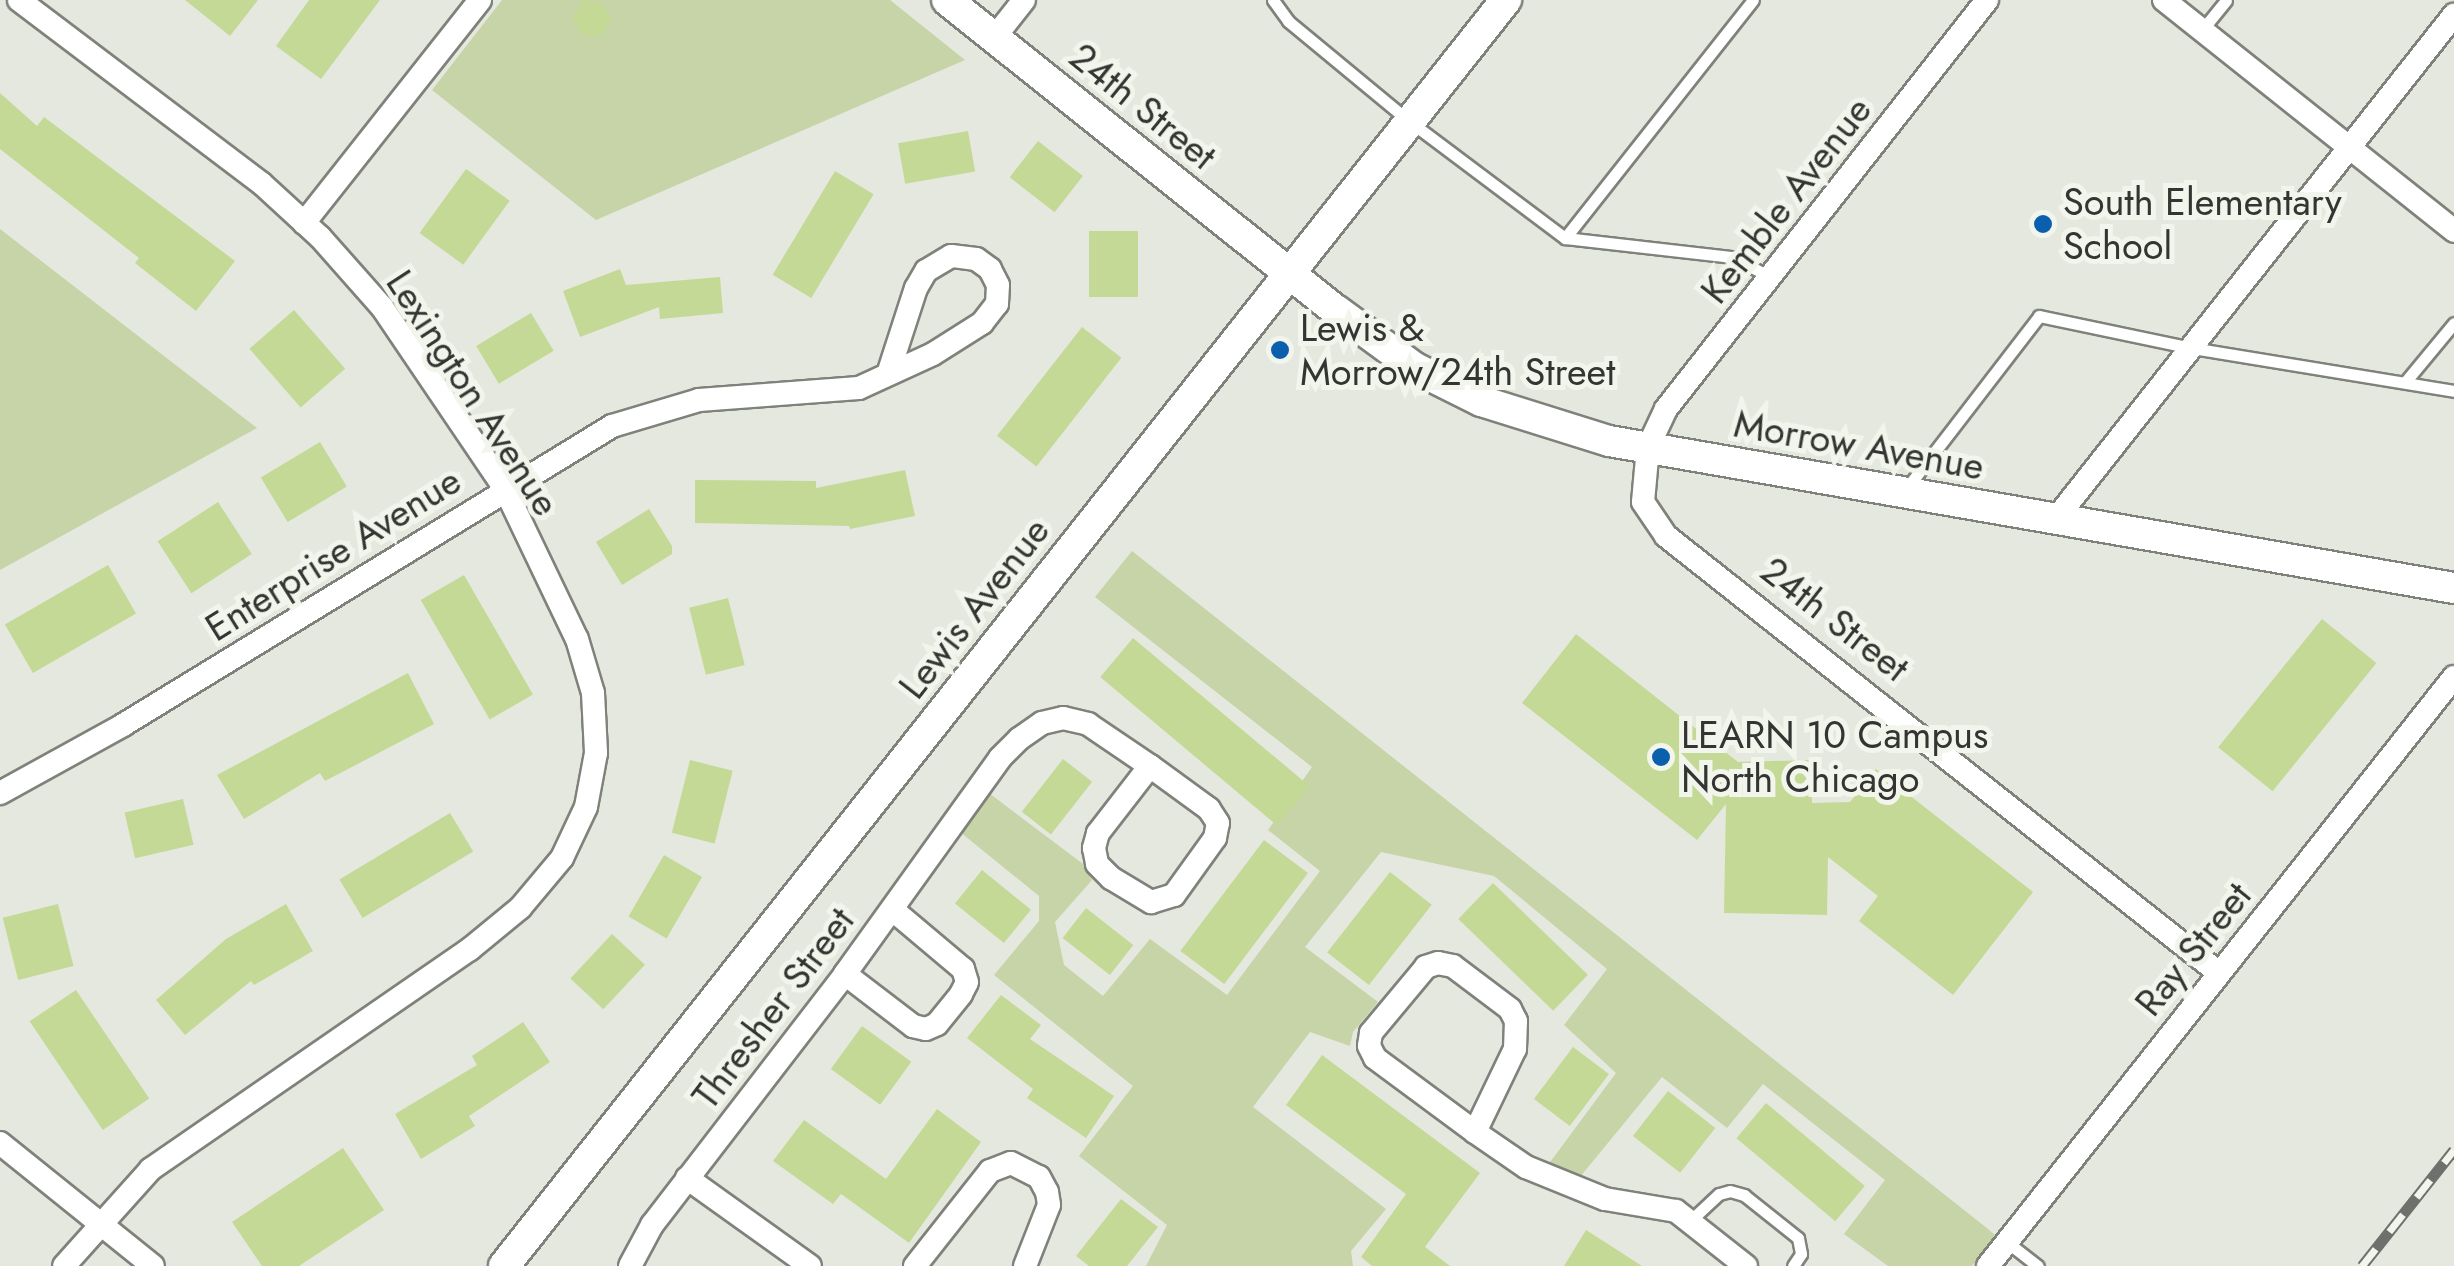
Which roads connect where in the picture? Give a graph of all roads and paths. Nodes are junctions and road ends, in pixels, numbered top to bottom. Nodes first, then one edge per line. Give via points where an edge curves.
1 (19, 0) edge
2 (480, 0) edge
3 (947, 0) edge
4 (1024, 0) edge
5 (1273, 0) edge
6 (1506, 0) edge
7 (1753, 0) edge
8 (1987, 0) edge
9 (2164, 0) edge
10 (2226, 0) edge
11 (2454, 16) edge
12 (2202, 30) junction
13 (994, 38) junction
14 (1410, 120) junction
15 (2349, 148) junction
16 (304, 223) junction
17 (2454, 231) edge
18 (1565, 238) junction
19 (1290, 274) junction
20 (1770, 277) junction
21 (2454, 323) edge
22 (2192, 348) junction
23 (888, 374) junction
24 (2406, 382) junction
25 (2454, 391) edge
26 (1648, 447) junction
27 (505, 489) junction
28 (1902, 494) junction
29 (2055, 520) junction
30 (2454, 588) edge
31 (2454, 677) edge
32 (1150, 766) junction
33 (0, 793) edge
34 (893, 910) junction
35 (2219, 973) junction
36 (845, 974) junction
37 (1475, 1132) junction
38 (0, 1144) edge
39 (688, 1178) junction
40 (1691, 1220) junction
41 (100, 1224) junction
42 (2007, 1242) junction
43 (64, 1266) edge
44 (153, 1266) edge
45 (504, 1266) edge
46 (630, 1266) edge
47 (810, 1266) edge
48 (915, 1266) edge
49 (1025, 1266) edge
50 (1746, 1266) edge
51 (1793, 1266) edge
52 (1988, 1266) edge
53 (2038, 1266) edge

1 - 16 street, Lexington Avenue via 261,183
2 - 16 street
3 - 13 street, 24th Street
4 - 13 street
5 - 14 lane via 1288,21
6 - 14 street, Lewis Avenue
7 - 18 lane
8 - 20 street, Kemble Avenue
9 - 12 street
10 - 12 lane
11 - 15 street
12 - 15 street
13 - 19 street, 24th Street
14 - 18 lane
14 - 19 street, Lewis Avenue
15 - 17 street
15 - 22 street
16 - 27 street, Lexington Avenue via 382,307
18 - 20 lane via 1733,257
19 - 26 street, Morrow Avenue via 1415,368 1465,394 1522,416
19 - 45 street, Lewis Avenue
20 - 26 street, Kemble Avenue via 1666,409
21 - 24 lane
22 - 24 lane
22 - 28 lane via 2039,316
22 - 29 street
23 - 23 street, Enterprise Avenue via 982,322 997,304 990,269 976,259 951,256 926,271
23 - 27 street, Enterprise Avenue via 826,394 700,400 646,414 612,426
24 - 25 lane
26 - 28 street, Morrow Avenue
26 - 35 street, 24th Street via 1642,502 1666,536
27 - 33 street, Enterprise Avenue via 123,725
27 - 41 street, Lexington Avenue via 578,639 593,693 596,754 586,807 562,858 520,908 470,949 152,1169
28 - 29 street, Morrow Avenue
29 - 30 street, Morrow Avenue
31 - 35 street, Ray Street
32 - 32 street via 1098,833 1094,848 1097,864 1111,878 1151,902 1174,895 1215,838 1218,822
32 - 34 street, Thresher Street via 1088,724 1063,718 1042,723 1019,739 974,794
34 - 36 street, Thresher Street
34 - 36 street via 964,969 967,982 960,994 926,1029
35 - 42 street, Ray Street
36 - 39 street, Thresher Street
37 - 37 street via 1515,1049 1516,1021 1467,976 1438,962 1426,967 1371,1032 1369,1046 1375,1058
37 - 40 street via 1543,1174 1605,1199 1676,1211
38 - 41 street
39 - 46 street, Thresher Street
39 - 47 street
40 - 50 street
40 - 51 lane via 1719,1194 1744,1196 1798,1238
41 - 43 street, Lexington Avenue
41 - 44 street
42 - 52 street, Ray Street
42 - 53 lane
48 - 49 street via 990,1171 1012,1163 1039,1176 1048,1192

